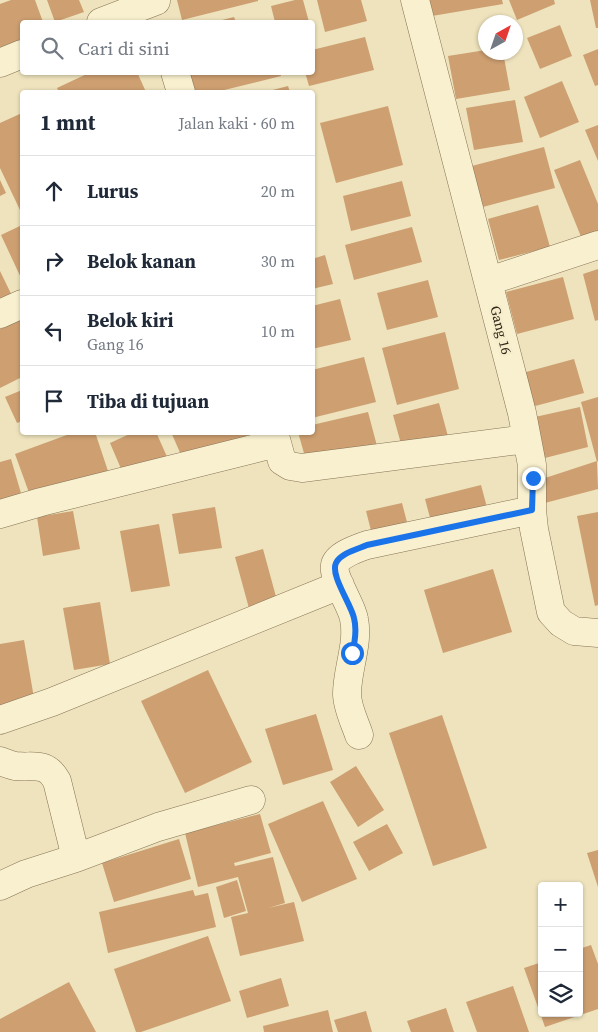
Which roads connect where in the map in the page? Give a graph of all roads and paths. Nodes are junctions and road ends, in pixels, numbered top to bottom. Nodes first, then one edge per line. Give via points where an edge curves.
1 (415, 0) edge
2 (157, 8) edge
3 (109, 20) edge
4 (20, 55) edge
5 (0, 63) edge
6 (176, 75) edge
7 (180, 90) edge
8 (598, 245) edge
9 (489, 281) junction
10 (20, 305) edge
11 (0, 314) edge
12 (275, 438) edge
13 (526, 439) junction
14 (532, 510) junction
15 (0, 514) edge
16 (340, 585) junction
17 (598, 632) edge
18 (0, 720) edge
19 (359, 735) dead end
20 (0, 761) edge
21 (251, 800) dead end
22 (76, 858) junction
23 (0, 886) edge

1 - 9 street, Gang 16
2 - 3 street
4 - 5 street
6 - 7 street
8 - 9 street
9 - 13 street, Gang 16
10 - 11 street
12 - 13 street via 282,461 302,468
12 - 15 street
13 - 14 street, Gang 16 via 532,465
14 - 16 street via 367,545 349,552 335,564
14 - 17 street, Gang 16 via 551,612 574,631
16 - 18 street
16 - 19 street via 354,617 356,638 347,696
20 - 22 street via 15,766 43,767 54,774
21 - 22 street via 158,827
22 - 23 street

